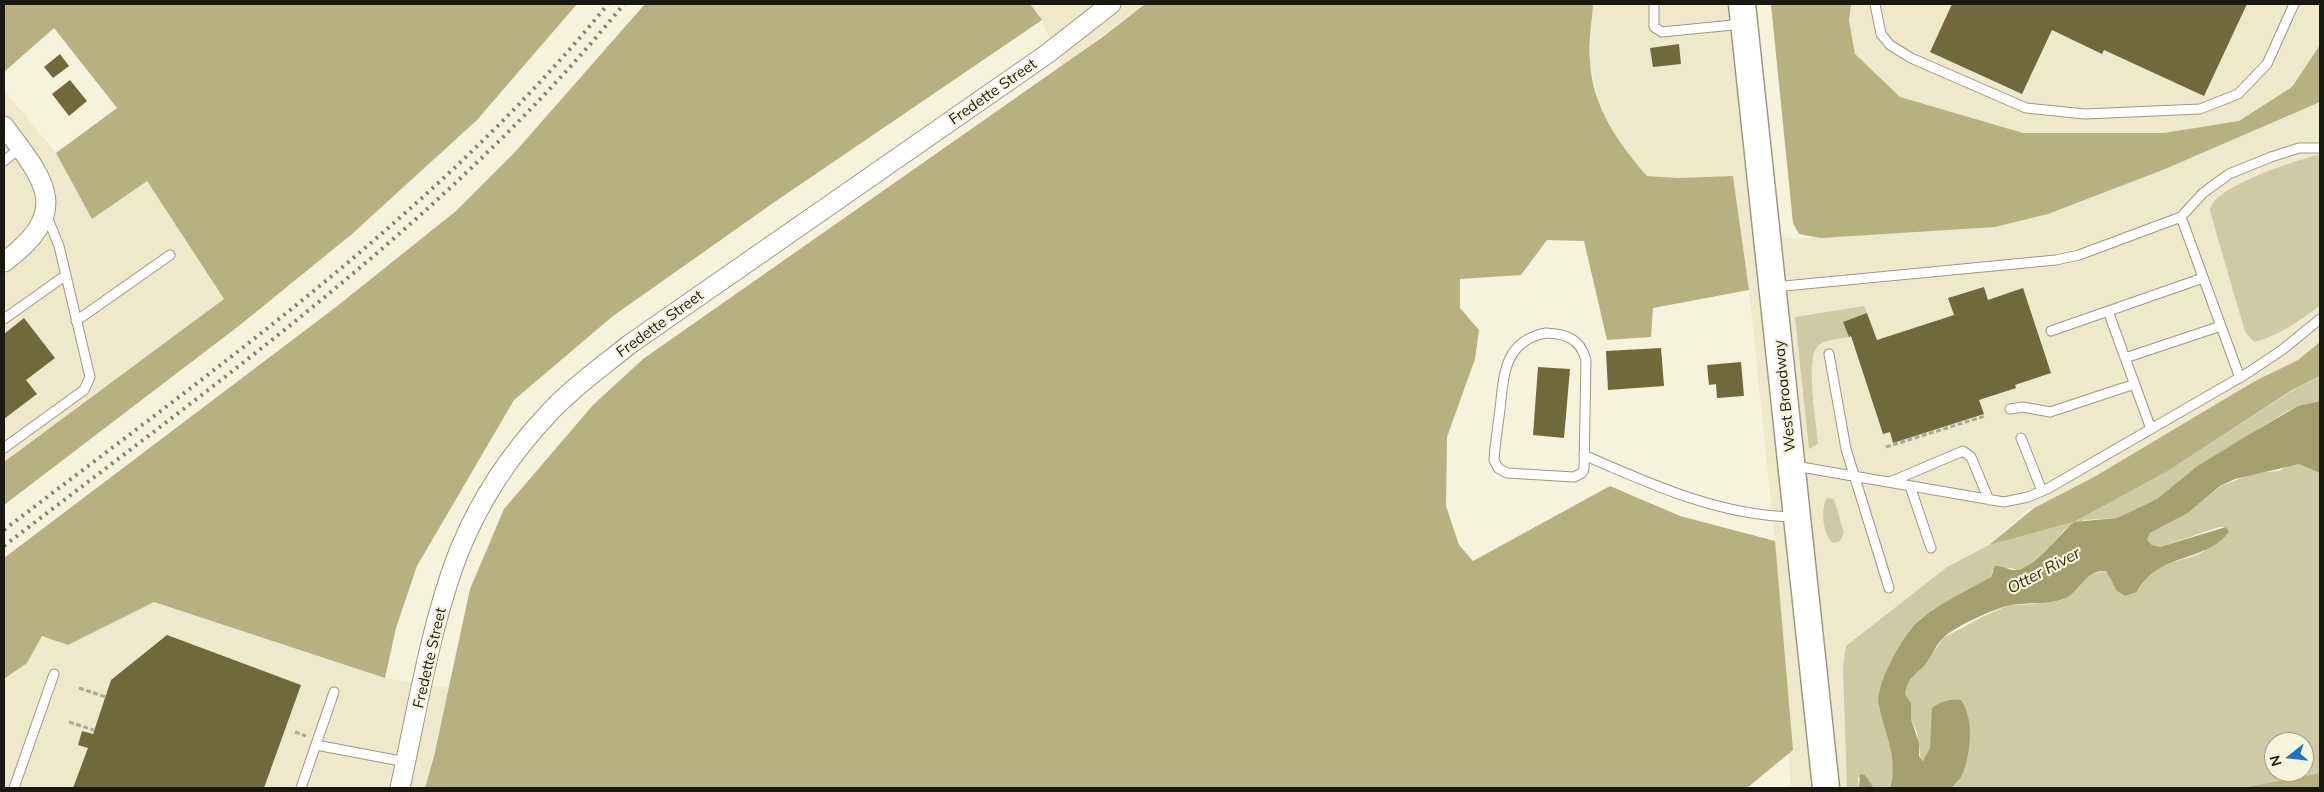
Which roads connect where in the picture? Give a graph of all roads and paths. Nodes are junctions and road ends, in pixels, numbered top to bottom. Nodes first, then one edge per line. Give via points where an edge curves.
1 (1112, 4) edge
2 (1654, 4) edge
3 (1875, 4) edge
4 (2294, 4) edge
5 (1743, 14) edge
6 (4, 126) edge
7 (2320, 141) edge
8 (20, 148) junction
9 (2299, 148) junction
10 (2320, 148) edge
11 (4, 161) edge
12 (45, 212) junction
13 (2181, 217) junction
14 (170, 256) dead end
15 (4, 262) edge
16 (66, 276) junction
17 (2203, 278) junction
18 (1774, 287) junction
19 (2108, 311) junction
20 (4, 319) edge
21 (2320, 319) edge
22 (76, 321) junction
23 (2221, 326) junction
24 (2051, 331) dead end
25 (1829, 354) dead end
26 (2125, 358) junction
27 (2240, 378) junction
28 (2135, 384) junction
29 (2010, 409) dead end
30 (1985, 416) dead end
31 (2151, 429) junction
32 (2021, 438) dead end
33 (1886, 447) dead end
34 (4, 448) edge
35 (1584, 455) junction
36 (1792, 465) junction
37 (1853, 476) junction
38 (1890, 482) junction
39 (1910, 486) junction
40 (2042, 491) junction
41 (1988, 500) junction
42 (1798, 517) junction
43 (1931, 548) dead end
44 (1888, 588) dead end
45 (54, 674) dead end
46 (79, 688) dead end
47 (334, 692) dead end
48 (106, 697) dead end
49 (69, 722) dead end
50 (94, 730) dead end
51 (316, 745) junction
52 (406, 762) junction
53 (14, 788) edge
54 (301, 788) edge
55 (400, 788) edge
56 (1826, 788) edge

1 - 52 street, Fredette Street via 1047,54 630,344 551,411 498,477 460,549 435,634
2 - 5 lane via 1654,27 1662,32
3 - 4 lane via 1881,34 1911,58 2026,108 2085,114 2200,109 2238,94 2267,64
5 - 18 main road, West Broadway
6 - 8 street
7 - 9 lane
8 - 11 lane
8 - 12 street via 42,181
9 - 10 lane
9 - 13 lane via 2229,174 2203,193
12 - 15 street via 34,234
12 - 16 lane via 59,246
13 - 17 lane
13 - 18 lane via 2079,255 2056,260
14 - 22 lane
16 - 20 lane
16 - 22 lane
17 - 19 lane
17 - 23 lane
18 - 36 main road, West Broadway
19 - 24 lane
19 - 26 lane
21 - 27 lane
22 - 34 lane via 90,377 87,385
23 - 26 lane
23 - 27 lane
25 - 37 lane
26 - 28 lane
27 - 31 lane
28 - 29 lane via 2050,412 2023,407
28 - 31 lane
30 - 33 path
31 - 40 lane
32 - 40 lane
35 - 35 lane via 1587,367 1583,350 1571,337 1563,334 1546,332 1525,339 1509,358 1503,376 1494,455 1496,465 1507,473 1570,477 1582,473
35 - 42 lane via 1699,501 1748,514
36 - 37 lane
36 - 42 main road, West Broadway
37 - 38 lane
37 - 44 lane
38 - 39 lane
38 - 41 lane via 1964,451 1971,457
39 - 41 lane
39 - 43 lane
40 - 41 lane via 2004,502
42 - 56 main road, West Broadway
45 - 53 lane
46 - 48 path
47 - 51 lane
49 - 50 path
51 - 52 lane
51 - 54 lane
52 - 55 street, Fredette Street

